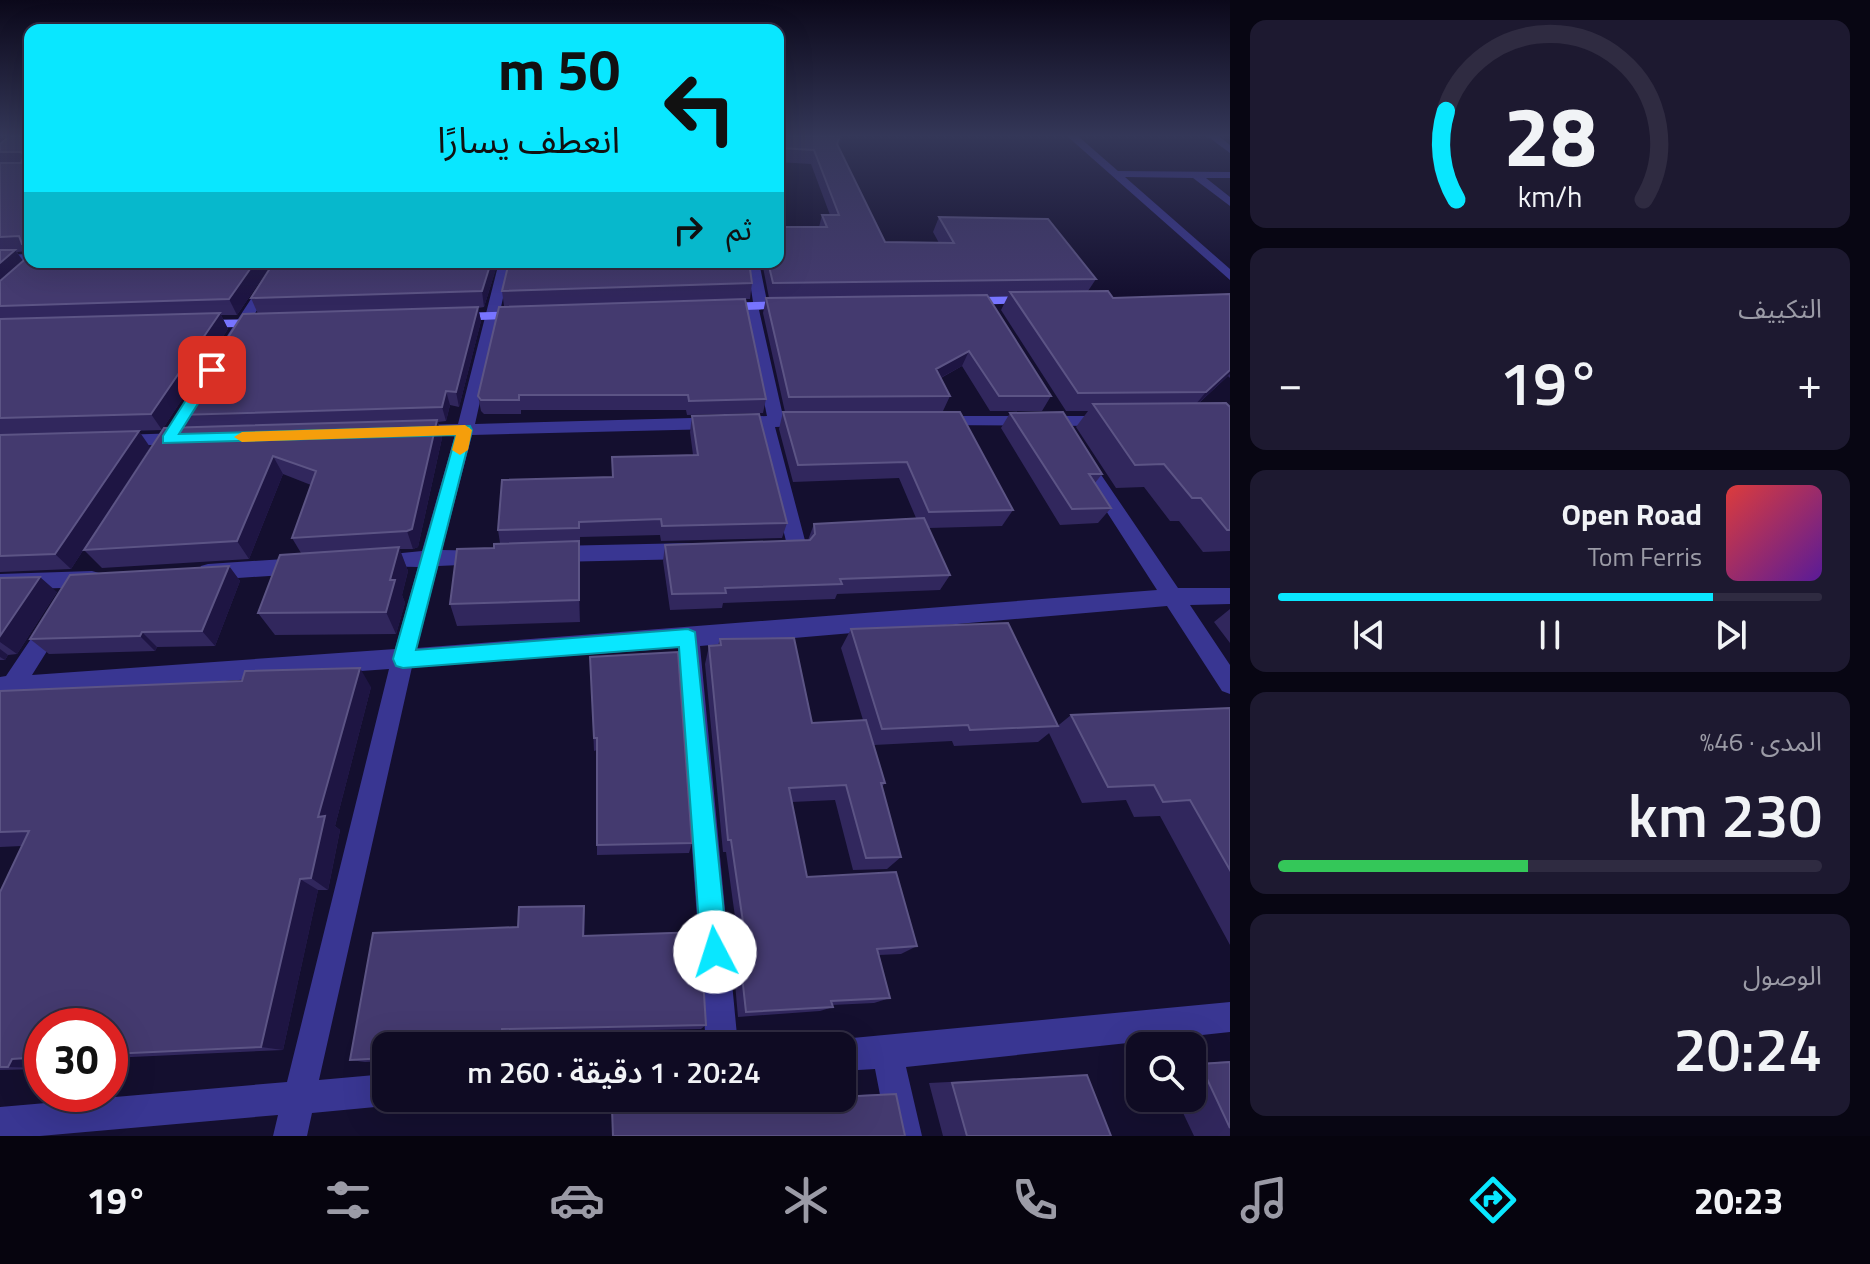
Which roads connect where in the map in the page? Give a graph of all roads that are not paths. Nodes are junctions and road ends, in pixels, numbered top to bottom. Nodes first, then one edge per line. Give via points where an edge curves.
1 (1132, 189) edge
2 (1213, 189) edge
3 (1230, 203) edge
4 (0, 259) edge
5 (24, 263) edge
6 (277, 268) edge
7 (504, 268) edge
8 (753, 268) edge
9 (1229, 274) edge
10 (1046, 300) edge
11 (955, 301) edge
12 (806, 305) edge
13 (756, 306) junction
14 (706, 308) edge
15 (539, 314) edge
16 (493, 316) junction
17 (446, 317) edge
18 (273, 322) edge
19 (242, 323) junction
20 (181, 325) edge
21 (225, 349) edge
22 (1121, 420) edge
23 (770, 421) junction
24 (823, 421) edge
25 (917, 421) edge
26 (1062, 428) junction
27 (465, 430) junction
28 (402, 432) edge
29 (172, 433) junction
30 (199, 439) edge
31 (107, 441) edge
32 (152, 465) edge
33 (765, 549) edge
34 (718, 550) edge
35 (98, 554) edge
36 (527, 555) edge
37 (495, 556) edge
38 (432, 558) junction
39 (353, 563) edge
40 (321, 565) edge
41 (194, 573) edge
42 (114, 578) edge
43 (82, 580) junction
44 (0, 582) edge
45 (1230, 596) edge
46 (1171, 597) junction
47 (688, 638) junction
48 (403, 659) junction
49 (1230, 684) edge
50 (4, 693) edge
51 (1230, 1017) edge
52 (721, 1032) edge
53 (887, 1053) junction
54 (856, 1054) edge
55 (372, 1091) edge
56 (299, 1098) junction
57 (0, 1123) edge
58 (290, 1136) edge
59 (905, 1136) edge

1 - 9 street
2 - 3 street
4 - 5 street
6 - 19 street
7 - 16 street
8 - 13 street
10 - 11 street via 989,307
12 - 13 street
13 - 14 street
13 - 23 street
15 - 16 street
16 - 17 street
16 - 27 street
18 - 19 street
19 - 20 street
19 - 21 street
22 - 26 street
23 - 24 street
23 - 27 street
23 - 33 street via 797,548
25 - 26 street
26 - 46 street
27 - 28 street
27 - 38 street
29 - 30 street
29 - 31 street
29 - 32 street
34 - 36 street
35 - 43 street
37 - 38 street
38 - 39 street
38 - 48 street
40 - 41 street
42 - 43 street
43 - 44 street
43 - 50 street
45 - 46 street
46 - 47 street
46 - 49 street
47 - 48 street
47 - 52 street
48 - 50 street
48 - 56 street
51 - 53 street
53 - 54 street
53 - 59 street
55 - 56 street
56 - 57 street
56 - 58 street

